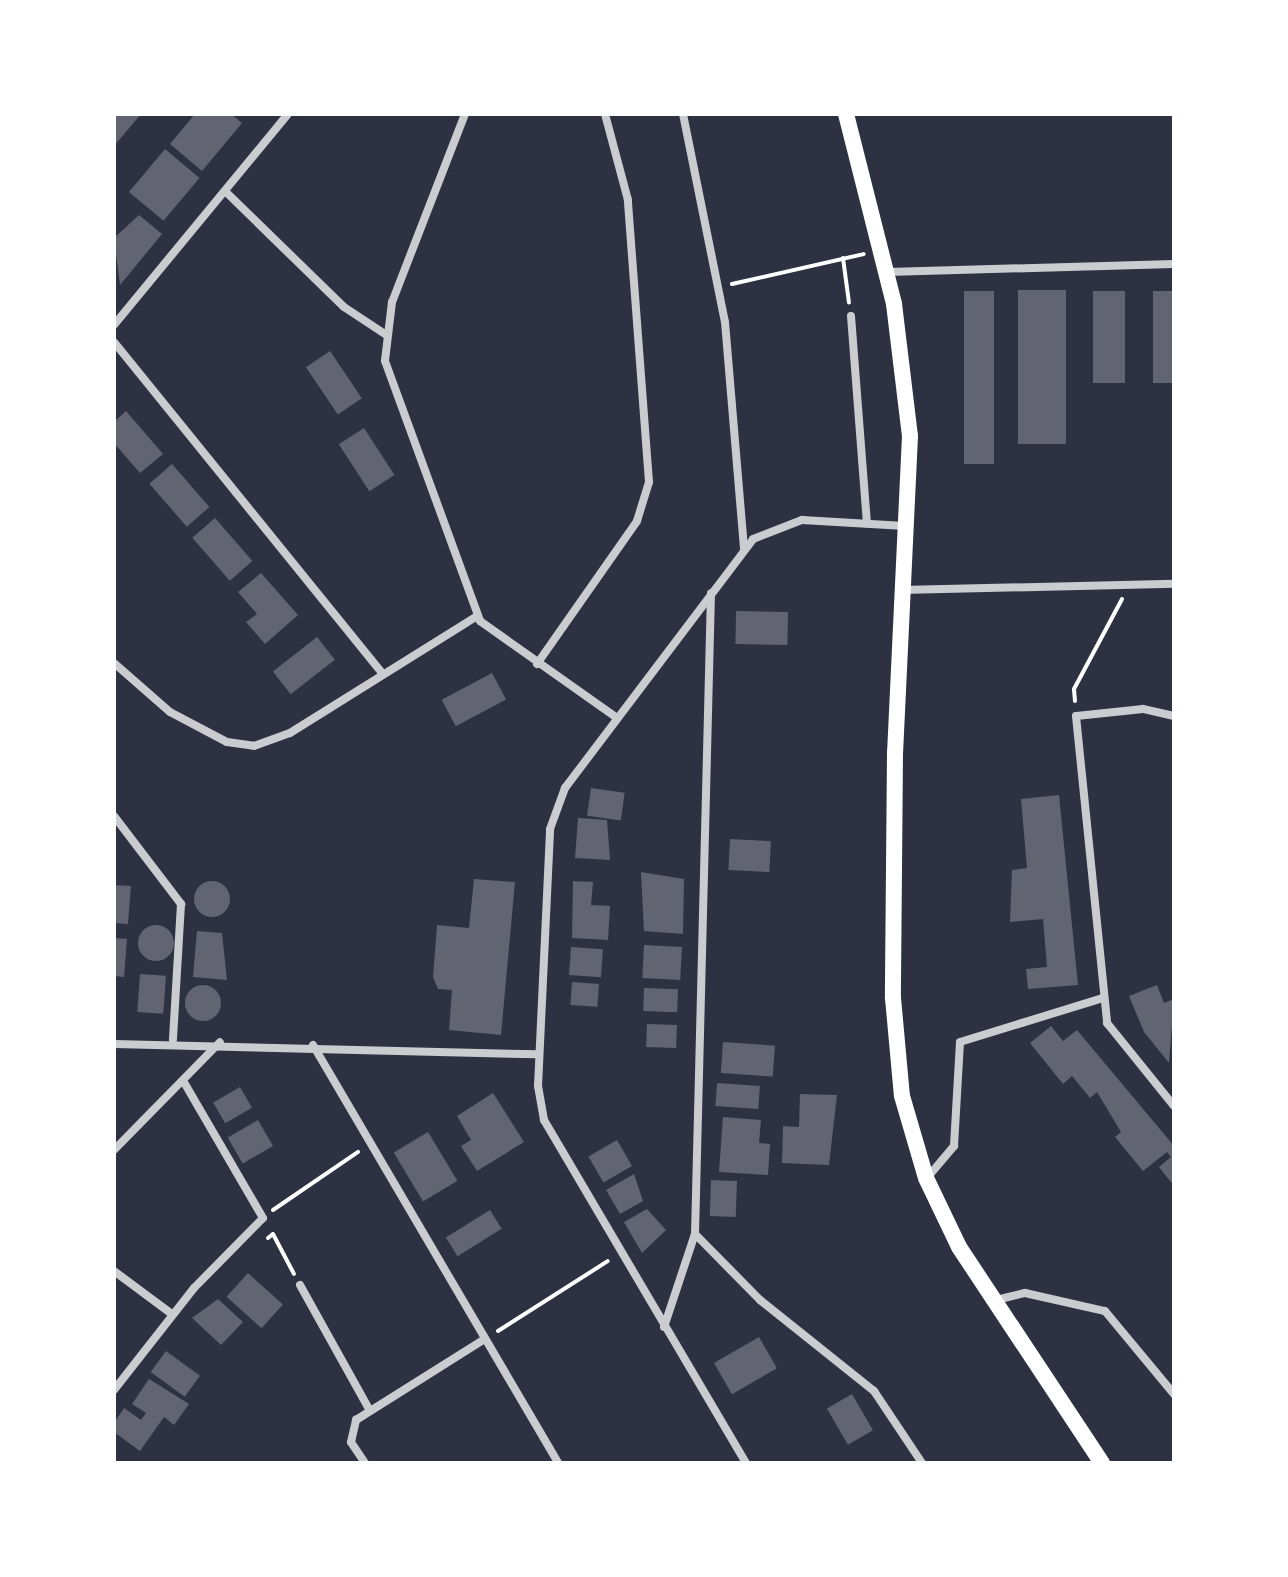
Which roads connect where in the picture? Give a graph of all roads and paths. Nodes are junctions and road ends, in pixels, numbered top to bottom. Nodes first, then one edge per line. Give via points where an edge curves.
1 (288, 114) edge
2 (465, 114) edge
3 (605, 114) edge
4 (683, 114) edge
5 (846, 114) edge
6 (225, 191) junction
7 (881, 249) junction
8 (843, 258) junction
9 (1174, 264) edge
10 (887, 272) junction
11 (720, 287) junction
12 (851, 316) joint
13 (114, 325) edge
14 (385, 334) junction
15 (114, 342) edge
16 (867, 523) junction
17 (906, 526) junction
18 (744, 548) junction
19 (1174, 584) edge
20 (1122, 585) junction
21 (901, 590) junction
22 (711, 592) junction
23 (477, 616) junction
24 (114, 663) edge
25 (537, 664) junction
26 (381, 672) junction
27 (1076, 716) junction
28 (1174, 716) edge
29 (617, 718) junction
30 (114, 816) edge
31 (1103, 998) junction
32 (173, 1040) junction
33 (220, 1042) junction
34 (114, 1044) edge
35 (313, 1045) junction
36 (538, 1054) junction
37 (185, 1084) junction
38 (1174, 1106) edge
39 (371, 1145) junction
40 (114, 1150) edge
41 (926, 1178) junction
42 (263, 1218) junction
43 (273, 1234) dead end
44 (695, 1234) junction
45 (621, 1253) junction
46 (114, 1271) edge
47 (300, 1285) joint
48 (991, 1301) junction
49 (172, 1314) junction
50 (664, 1327) junction
51 (483, 1340) junction
52 (114, 1390) edge
53 (1174, 1394) edge
54 (370, 1411) junction
55 (365, 1463) edge
56 (558, 1463) edge
57 (746, 1463) edge
58 (922, 1463) edge
59 (1102, 1463) edge

1 - 6 street
2 - 14 street
3 - 25 street via 631,223 649,482 637,521
4 - 11 street
5 - 7 main road
6 - 13 street
6 - 14 street via 344,307
7 - 8 path
7 - 10 main road
8 - 11 path
8 - 12 path
9 - 10 street
10 - 17 main road via 908,410
11 - 18 street
12 - 16 street
14 - 23 street via 388,372
15 - 26 street
16 - 17 street
16 - 18 street via 789,521
17 - 21 main road
18 - 22 street
19 - 20 street
20 - 21 street
20 - 27 path via 1122,606 1074,689
21 - 41 main road via 894,1026 902,1096
22 - 29 street
22 - 44 street
23 - 25 street
23 - 26 street
24 - 26 street via 170,712 227,742 254,746 290,733
25 - 29 street
27 - 28 street via 1143,709
27 - 31 street
29 - 36 street via 565,788 550,829
30 - 32 street via 181,904
31 - 38 street via 1114,1035
31 - 41 street via 960,1042 954,1146 950,1160
32 - 33 street
32 - 34 street
33 - 35 street
33 - 37 street
35 - 36 street
35 - 39 street
36 - 45 street via 547,1128
37 - 40 street
37 - 42 street
39 - 42 path
39 - 51 street
41 - 48 main road
42 - 49 street
43 - 47 path
44 - 50 street
44 - 58 street via 760,1300 874,1391
45 - 50 street
45 - 51 path
46 - 49 street
47 - 54 street
48 - 53 street via 1025,1293 1105,1311
48 - 59 main road
49 - 52 street
50 - 57 street
51 - 54 street
51 - 56 street
54 - 55 street via 350,1430

